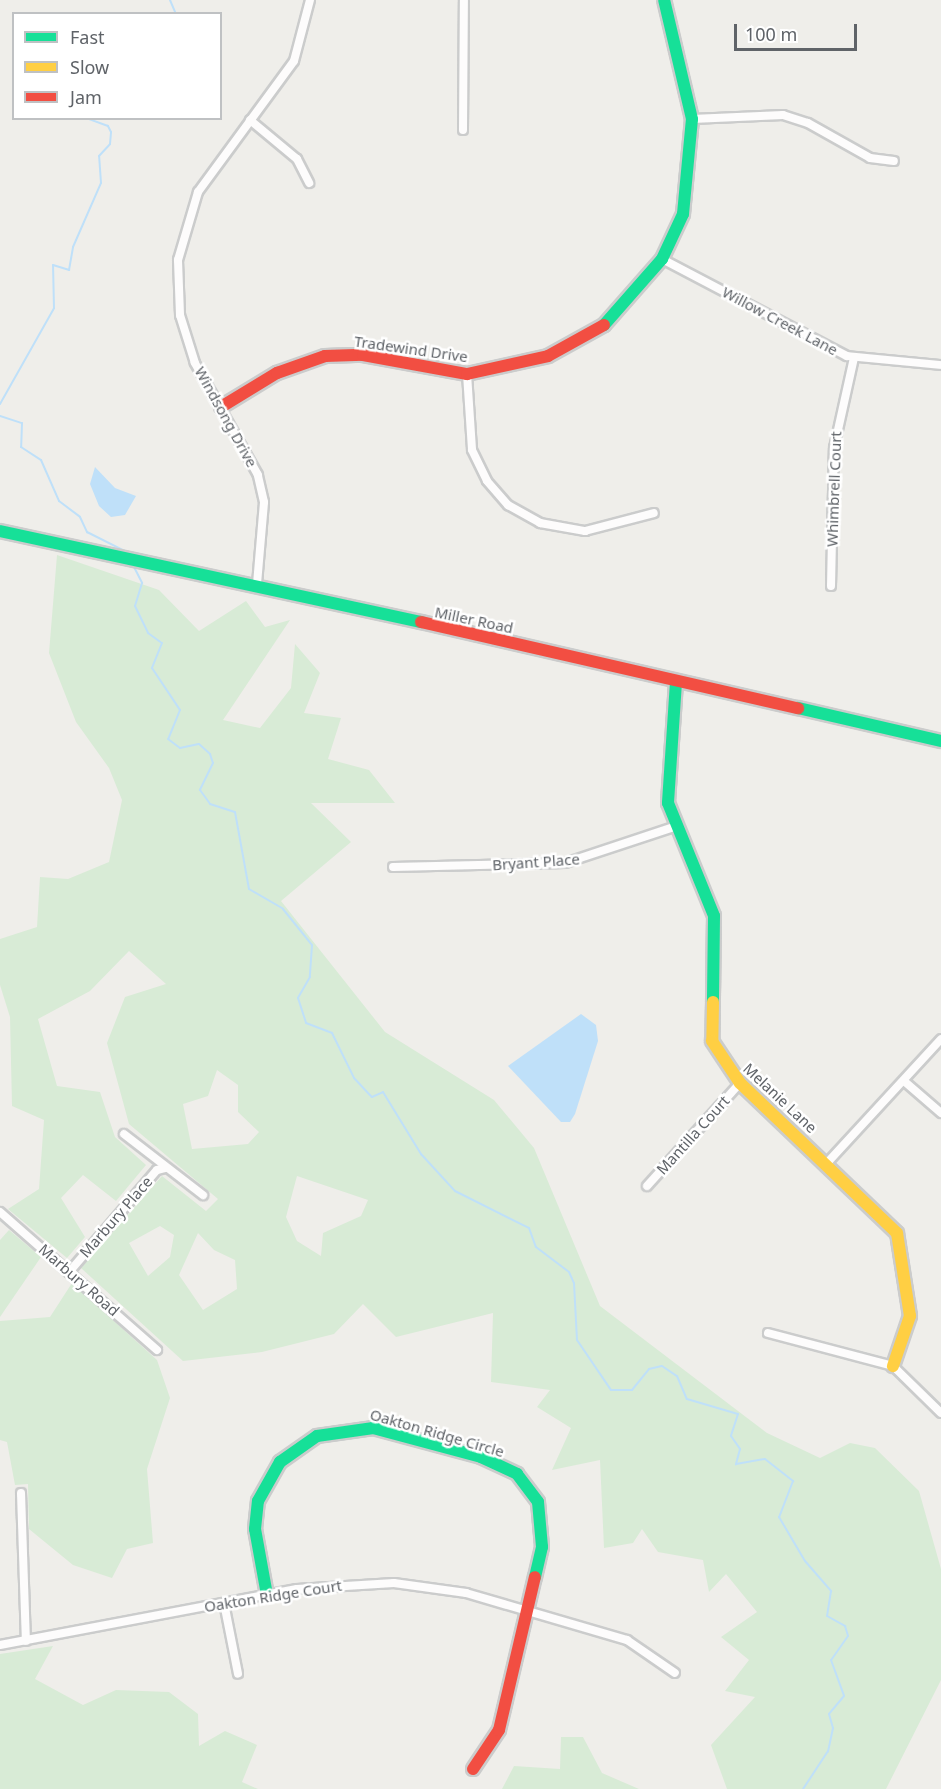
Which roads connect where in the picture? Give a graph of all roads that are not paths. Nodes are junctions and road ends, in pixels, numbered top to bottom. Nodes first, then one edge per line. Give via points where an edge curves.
1 (310, 0) edge
2 (465, 0) edge
3 (664, 0) edge
4 (692, 119) junction
5 (250, 120) junction
6 (463, 130) dead end
7 (894, 161) dead end
8 (309, 183) dead end
9 (662, 259) junction
10 (854, 358) junction
11 (941, 365) edge
12 (467, 374) junction
13 (221, 407) junction
14 (654, 513) dead end
15 (0, 531) edge
16 (257, 584) junction
17 (831, 585) dead end
18 (676, 682) junction
19 (941, 741) edge
20 (674, 827) junction
21 (393, 867) dead end
22 (941, 1039) edge
23 (904, 1081) junction
24 (740, 1083) junction
25 (941, 1113) edge
26 (124, 1134) dead end
27 (827, 1163) junction
28 (166, 1168) junction
29 (647, 1186) dead end
30 (203, 1195) dead end
31 (0, 1212) edge
32 (69, 1271) junction
33 (768, 1333) dead end
34 (157, 1350) dead end
35 (893, 1366) junction
36 (941, 1413) edge
37 (21, 1493) dead end
38 (267, 1595) junction
39 (224, 1603) junction
40 (525, 1610) junction
41 (26, 1641) junction
42 (0, 1645) edge
43 (675, 1673) dead end
44 (238, 1674) dead end
45 (473, 1769) dead end

1 - 5 street, Windsong Drive via 294,61
2 - 6 street
3 - 4 street, Tradewind Drive
4 - 7 street via 783,115 808,123 870,158
4 - 9 street, Tradewind Drive via 683,214
5 - 8 street via 297,159
5 - 13 street, Windsong Drive via 198,192 178,260 186,339
9 - 10 street, Willow Creek Lane
9 - 12 street, Tradewind Drive via 604,326 548,356
10 - 11 street, Willow Creek Lane
10 - 17 street, Whimbrell Court via 834,448
12 - 13 street, Tradewind Drive via 363,355 325,357 277,373
12 - 14 street via 472,450 487,481 508,505 540,523 585,531
13 - 16 street, Windsong Drive via 258,475 264,502
15 - 16 street, Miller Road
16 - 18 street, Miller Road
18 - 19 street, Miller Road
18 - 20 street, Melanie Lane via 668,790
20 - 21 street, Bryant Place via 565,863
20 - 24 street, Melanie Lane via 710,898 711,1035
22 - 23 street
23 - 25 street
23 - 27 street
24 - 27 street, Melanie Lane
24 - 29 street, Mantilla Court
26 - 28 street, Marbury Place
27 - 35 street, Melanie Lane via 890,1222 902,1245 910,1321
28 - 30 street, Marbury Place
28 - 32 street, Marbury Place via 157,1170
31 - 32 street, Marbury Road
32 - 34 street, Marbury Road
33 - 35 street
35 - 36 street
37 - 41 street
38 - 39 street, Oakton Ridge Court
38 - 40 street, Oakton Ridge Court via 394,1583 443,1588
38 - 40 street, Oakton Ridge Circle via 255,1529 264,1487 302,1443 332,1430 360,1426 492,1461 525,1482 538,1502 544,1536
39 - 41 street, Oakton Ridge Court
39 - 44 street
40 - 43 street, Oakton Ridge Court via 635,1643
40 - 45 street, Oakton Ridge Circle via 499,1730
41 - 42 street, Oakton Ridge Court

